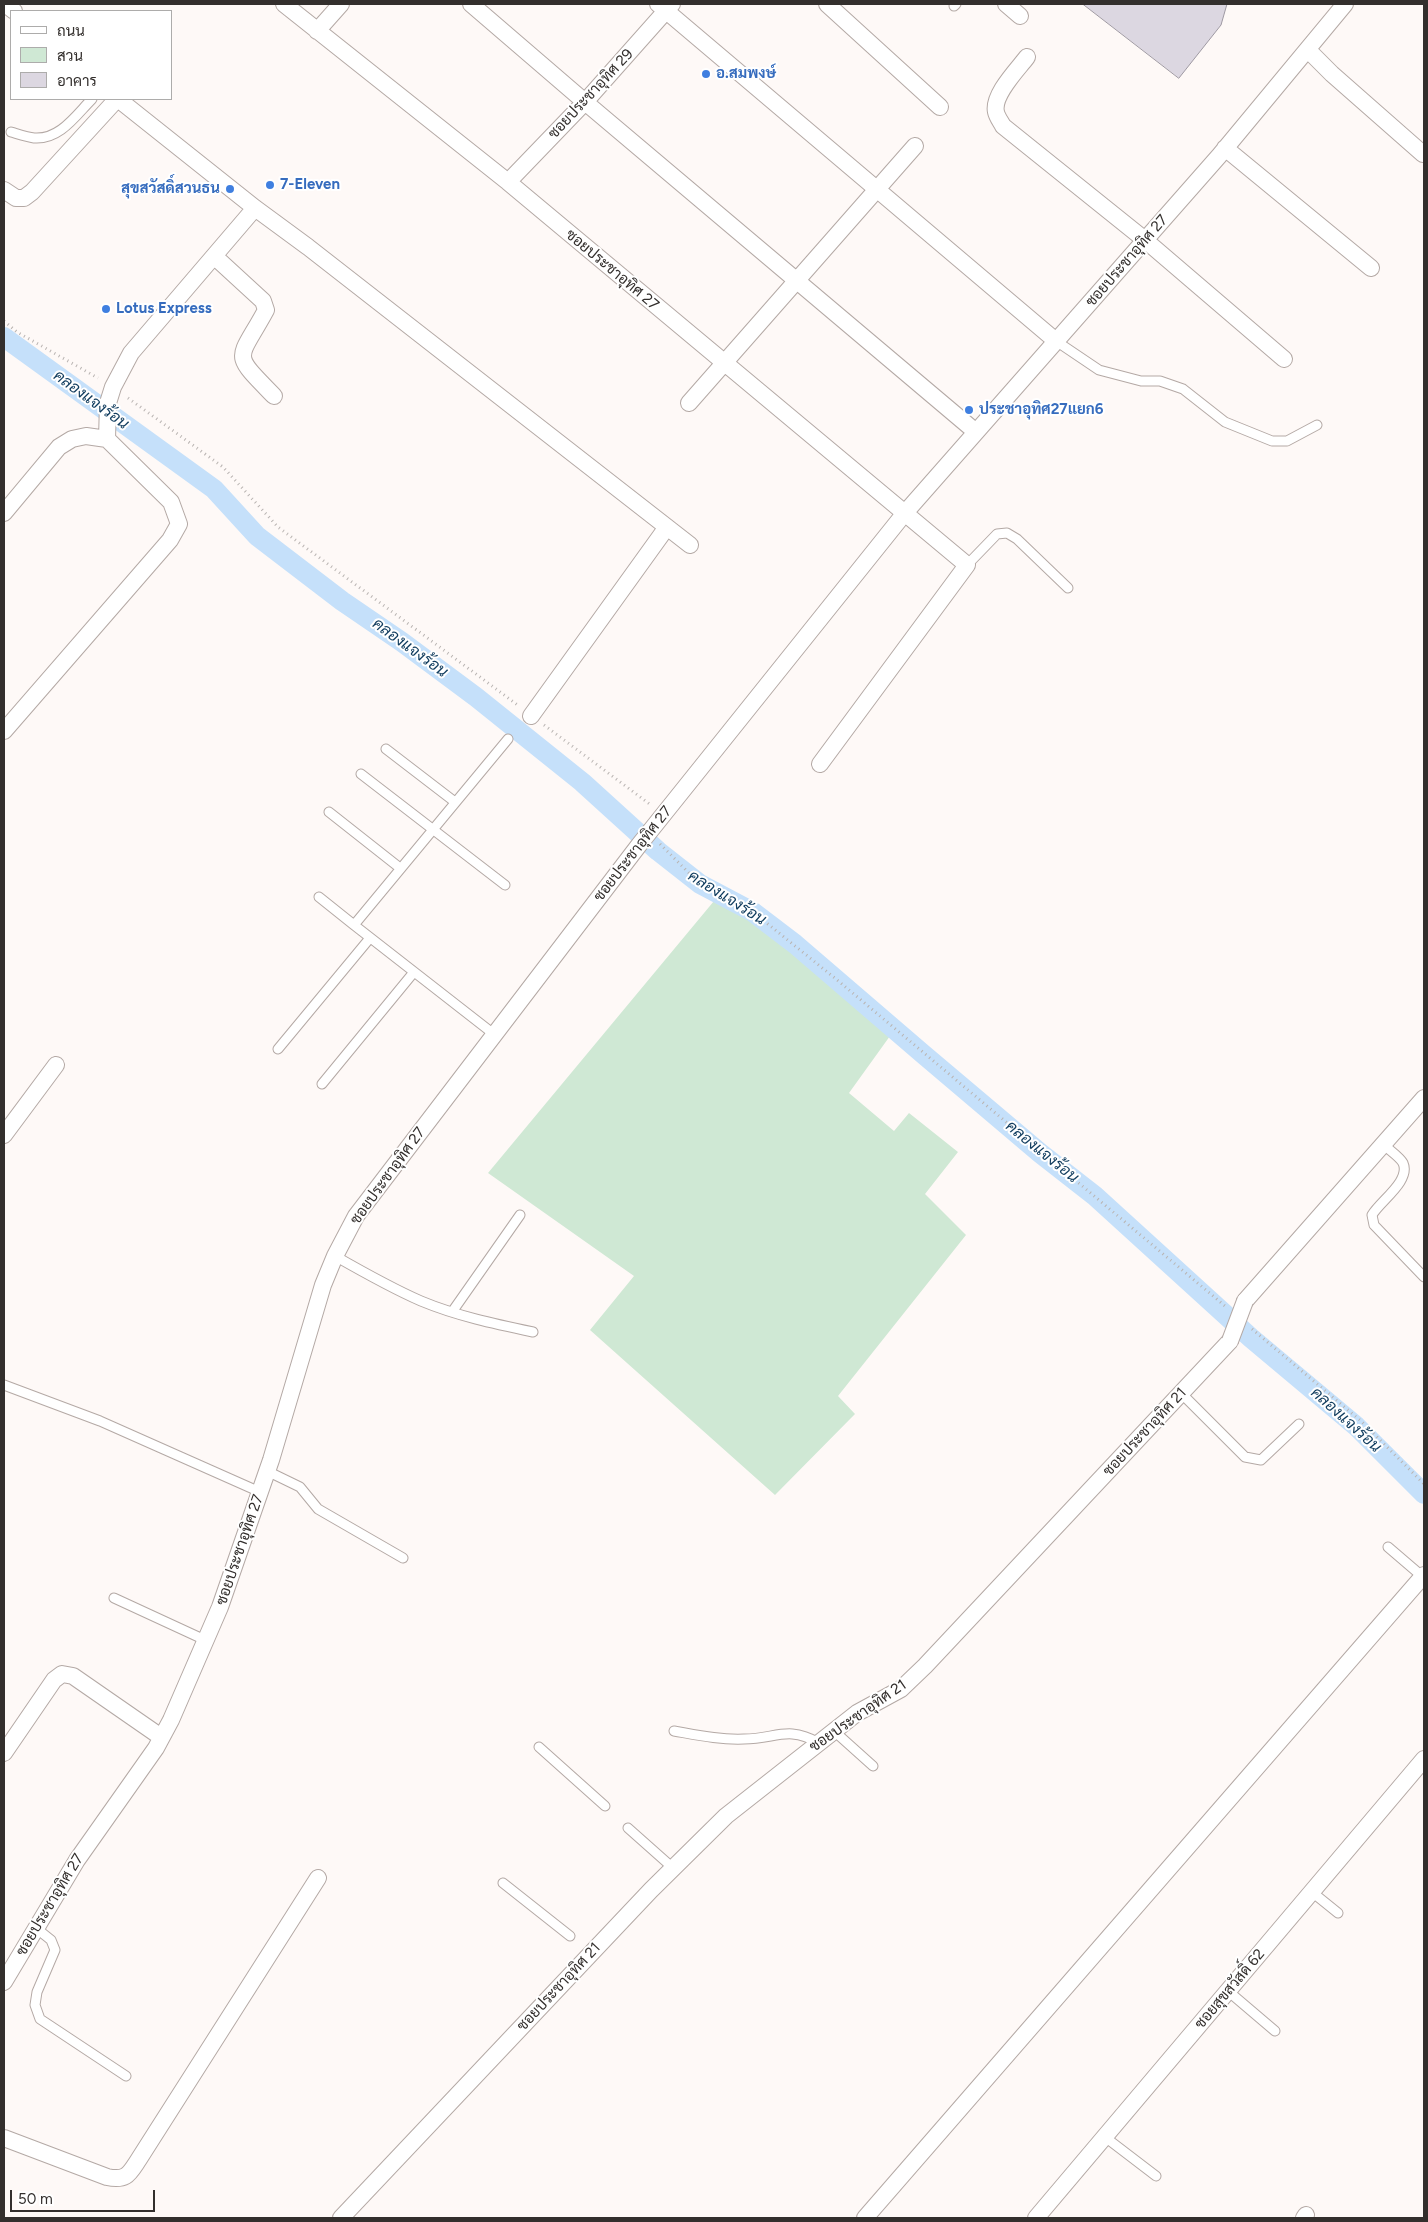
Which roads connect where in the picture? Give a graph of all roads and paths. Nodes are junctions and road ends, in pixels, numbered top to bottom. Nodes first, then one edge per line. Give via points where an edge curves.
1 (284, 4) edge
2 (341, 4) edge
3 (471, 4) edge
4 (827, 4) edge
5 (1006, 4) edge
6 (1345, 4) edge
7 (666, 6) edge
8 (1020, 16) dead end
9 (317, 31) junction
10 (1308, 50) junction
11 (1027, 57) dead end
12 (91, 100) edge
13 (116, 100) edge
14 (118, 100) edge
15 (585, 102) junction
16 (940, 108) dead end
17 (11, 132) dead end
18 (915, 146) dead end
19 (1225, 148) junction
20 (1424, 154) edge
21 (508, 182) junction
22 (877, 189) junction
23 (4, 190) edge
24 (255, 208) junction
25 (1145, 240) junction
26 (214, 256) junction
27 (1371, 268) dead end
28 (796, 280) junction
29 (4, 321) edge
30 (1056, 341) junction
31 (1284, 359) dead end
32 (724, 364) junction
33 (113, 387) junction
34 (274, 396) dead end
35 (689, 403) dead end
36 (1317, 425) dead end
37 (976, 432) junction
38 (107, 434) junction
39 (4, 513) edge
40 (904, 514) junction
41 (667, 527) junction
42 (690, 545) dead end
43 (967, 565) junction
44 (1068, 588) dead end
45 (532, 716) junction
46 (4, 731) edge
47 (508, 739) dead end
48 (386, 749) dead end
49 (820, 764) dead end
50 (361, 774) dead end
51 (456, 802) junction
52 (329, 812) dead end
53 (664, 814) junction
54 (433, 829) junction
55 (644, 839) junction
56 (400, 868) junction
57 (505, 885) dead end
58 (319, 897) dead end
59 (354, 925) junction
60 (370, 938) junction
61 (414, 972) junction
62 (495, 1035) junction
63 (278, 1049) dead end
64 (56, 1066) dead end
65 (322, 1084) dead end
66 (1424, 1098) edge
67 (4, 1135) edge
68 (1383, 1144) junction
69 (520, 1215) dead end
70 (335, 1256) junction
71 (1424, 1277) edge
72 (1226, 1307) dead end
73 (452, 1312) junction
74 (1249, 1327) dead end
75 (533, 1332) dead end
76 (6, 1389) edge
77 (1181, 1393) junction
78 (1299, 1424) dead end
79 (267, 1471) junction
80 (1424, 1484) edge
81 (260, 1492) junction
82 (1388, 1547) dead end
83 (403, 1558) dead end
84 (1424, 1576) edge
85 (114, 1598) dead end
86 (205, 1640) junction
87 (834, 1731) junction
88 (674, 1732) dead end
89 (161, 1737) junction
90 (819, 1743) junction
91 (539, 1747) dead end
92 (4, 1752) edge
93 (1424, 1759) edge
94 (873, 1766) dead end
95 (605, 1806) dead end
96 (628, 1828) dead end
97 (674, 1868) junction
98 (318, 1878) dead end
99 (503, 1883) dead end
100 (1312, 1892) junction
101 (1338, 1913) dead end
102 (36, 1928) junction
103 (570, 1936) dead end
104 (4, 1982) edge
105 (1228, 1991) junction
106 (1275, 2031) dead end
107 (126, 2076) dead end
108 (1104, 2137) junction
109 (4, 2138) edge
110 (1156, 2176) dead end
111 (341, 2218) edge
112 (865, 2218) edge
113 (1036, 2218) edge

1 - 9 street, ซอยประชาอุทิศ 27
2 - 9 street
3 - 15 street
4 - 16 street
5 - 8 street
6 - 10 street, ซอยประชาอุทิศ 27
7 - 15 street, ซอยประชาอุทิศ 29
7 - 22 street
9 - 21 street, ซอยประชาอุทิศ 27
10 - 19 street, ซอยประชาอุทิศ 27
10 - 20 street
11 - 25 street via 997,99 995,111 1004,126
12 - 17 lane via 62,130 49,136 35,138
13 - 23 street via 32,192 24,198 16,198
14 - 24 street
15 - 21 street, ซอยประชาอุทิศ 29
15 - 28 street
18 - 22 street
19 - 25 street, ซอยประชาอุทิศ 27
19 - 27 street
21 - 32 street, ซอยประชาอุทิศ 27
22 - 28 street
22 - 30 street
24 - 26 street
24 - 41 street
25 - 30 street, ซอยประชาอุทิศ 27
25 - 31 street
26 - 33 street via 131,353
26 - 34 street via 263,302 266,310 244,345 242,357 245,366
28 - 32 street
28 - 37 street
29 - 33 path via 17,332
30 - 36 lane via 1099,370 1141,381 1160,381 1183,389 1225,422 1272,441 1287,441
30 - 37 street, ซอยประชาอุทิศ 27
32 - 35 street
32 - 40 street, ซอยประชาอุทิศ 27
33 - 38 street via 108,403
33 - 45 path via 223,467 278,527
37 - 40 street, ซอยประชาอุทิศ 27
38 - 39 street via 72,439 59,447
38 - 46 street via 170,502 178,524 170,540
40 - 43 street
40 - 53 street, ซอยประชาอุทิศ 27
41 - 42 street
41 - 45 street
43 - 44 lane via 997,534 1007,533
43 - 49 street
45 - 53 path
47 - 51 lane
48 - 51 lane
50 - 54 lane
51 - 54 lane
52 - 56 lane
53 - 55 street, ซอยประชาอุทิศ 27
54 - 56 lane
54 - 57 lane
55 - 62 street, ซอยประชาอุทิศ 27
55 - 72 path via 700,884 761,918
56 - 59 lane
58 - 59 lane
59 - 60 lane
60 - 61 lane
60 - 63 lane
61 - 62 lane
61 - 65 lane
62 - 70 street, ซอยประชาอุทิศ 27 via 356,1216
64 - 67 street
66 - 68 street, ซอยประชาอุทิศ 21
68 - 71 lane via 1403,1162 1405,1172 1400,1182 1376,1206 1372,1215 1374,1225
68 - 77 street, ซอยประชาอุทิศ 21, bridge via 1245,1301 1230,1341
69 - 73 lane
70 - 73 lane via 379,1282
70 - 79 street, ซอยประชาอุทิศ 27 via 323,1285
73 - 75 lane
74 - 80 path via 1361,1421
76 - 81 lane via 100,1422
77 - 78 lane via 1245,1457 1253,1460 1261,1460
77 - 87 street, ซอยประชาอุทิศ 21 via 925,1666 900,1688
79 - 81 street, ซอยประชาอุทิศ 27
79 - 83 lane via 300,1487 318,1509
81 - 86 street, ซอยประชาอุทิศ 27 via 220,1607
82 - 84 lane
84 - 112 street
85 - 86 lane
86 - 89 street, ซอยประชาอุทิศ 27
87 - 90 street, ซอยประชาอุทิศ 21
87 - 94 lane
88 - 90 lane via 722,1739 790,1733 805,1735
89 - 92 street via 73,1676 62,1674 54,1680
89 - 102 street, ซอยประชาอุทิศ 27 via 77,1860
90 - 97 street, ซอยประชาอุทิศ 21 via 726,1816
91 - 95 lane
93 - 100 street, ซอยสุขสวัสดิ์ 62
96 - 97 lane
97 - 111 street, ซอยประชาอุทิศ 21 via 587,1948
98 - 109 street via 125,2178 107,2177
99 - 103 lane
100 - 101 lane
100 - 105 street, ซอยสุขสวัสดิ์ 62
102 - 104 street, ซอยประชาอุทิศ 27
102 - 107 lane via 51,1940 55,1950 37,1992 35,2005 40,2019
105 - 106 lane
105 - 108 street, ซอยสุขสวัสดิ์ 62
108 - 110 lane
108 - 113 street, ซอยสุขสวัสดิ์ 62

